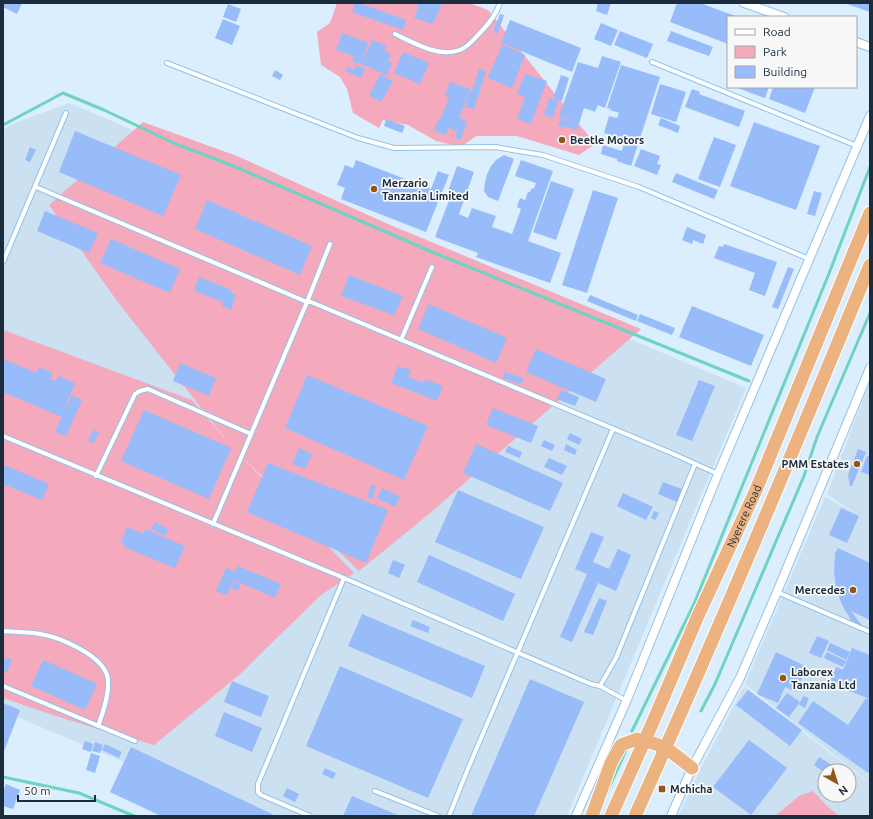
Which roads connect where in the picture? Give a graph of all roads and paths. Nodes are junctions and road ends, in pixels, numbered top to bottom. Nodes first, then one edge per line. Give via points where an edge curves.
1 (500, 3) edge
2 (744, 3) edge
3 (781, 16) edge
4 (395, 34) dead end
5 (857, 42) edge
6 (870, 47) edge
7 (652, 62) dead end
8 (167, 63) dead end
9 (66, 113) dead end
10 (870, 116) edge
11 (857, 146) junction
12 (36, 187) junction
13 (870, 213) edge
14 (330, 244) dead end
15 (810, 259) junction
16 (3, 262) edge
17 (870, 265) edge
18 (432, 267) dead end
19 (307, 302) junction
20 (401, 340) junction
21 (870, 368) edge
22 (613, 429) junction
23 (251, 434) junction
24 (3, 436) edge
25 (695, 464) junction
26 (718, 474) junction
27 (96, 476) junction
28 (213, 524) junction
29 (344, 578) junction
30 (777, 592) junction
31 (3, 631) edge
32 (870, 632) edge
33 (518, 652) junction
34 (3, 686) edge
35 (600, 686) junction
36 (627, 701) junction
37 (98, 726) junction
38 (134, 741) dead end
39 (645, 741) junction
40 (665, 749) junction
41 (692, 768) junction
42 (375, 791) dead end
43 (310, 816) edge
44 (438, 816) edge
45 (449, 816) edge
46 (576, 816) edge
47 (592, 816) edge
48 (611, 816) edge
49 (635, 816) edge
50 (671, 816) edge

1 - 4 lane via 485,28 470,44 460,50 445,52 428,49
2 - 3 street
5 - 6 street
7 - 11 lane
8 - 15 lane via 358,138 394,148 495,146 544,155 639,187
9 - 12 lane
10 - 11 street
11 - 15 street
12 - 16 lane
12 - 19 lane
13 - 39 highway, Nyerere Road via 753,497 697,618
14 - 19 lane
15 - 26 street
17 - 40 highway, Nyerere Road
18 - 20 lane
19 - 20 lane
19 - 23 lane
20 - 22 lane
21 - 30 street
22 - 25 lane
22 - 33 lane
23 - 27 lane via 148,389 140,391 135,394
23 - 28 lane
24 - 27 lane
25 - 26 lane
25 - 35 lane via 616,658
26 - 36 street
27 - 28 lane
28 - 29 lane
29 - 33 lane
29 - 43 lane via 258,784 258,792 261,795
30 - 32 lane
30 - 41 street via 740,678
31 - 37 lane via 40,634 59,639 95,659 107,675 106,701
33 - 35 lane
33 - 45 lane
34 - 37 lane
35 - 36 lane
36 - 46 street
37 - 38 lane
39 - 40 highway
39 - 47 highway via 638,739 621,745 611,763
39 - 48 highway, Nyerere Road
40 - 41 highway
40 - 49 highway, Nyerere Road
41 - 50 street
42 - 44 lane

